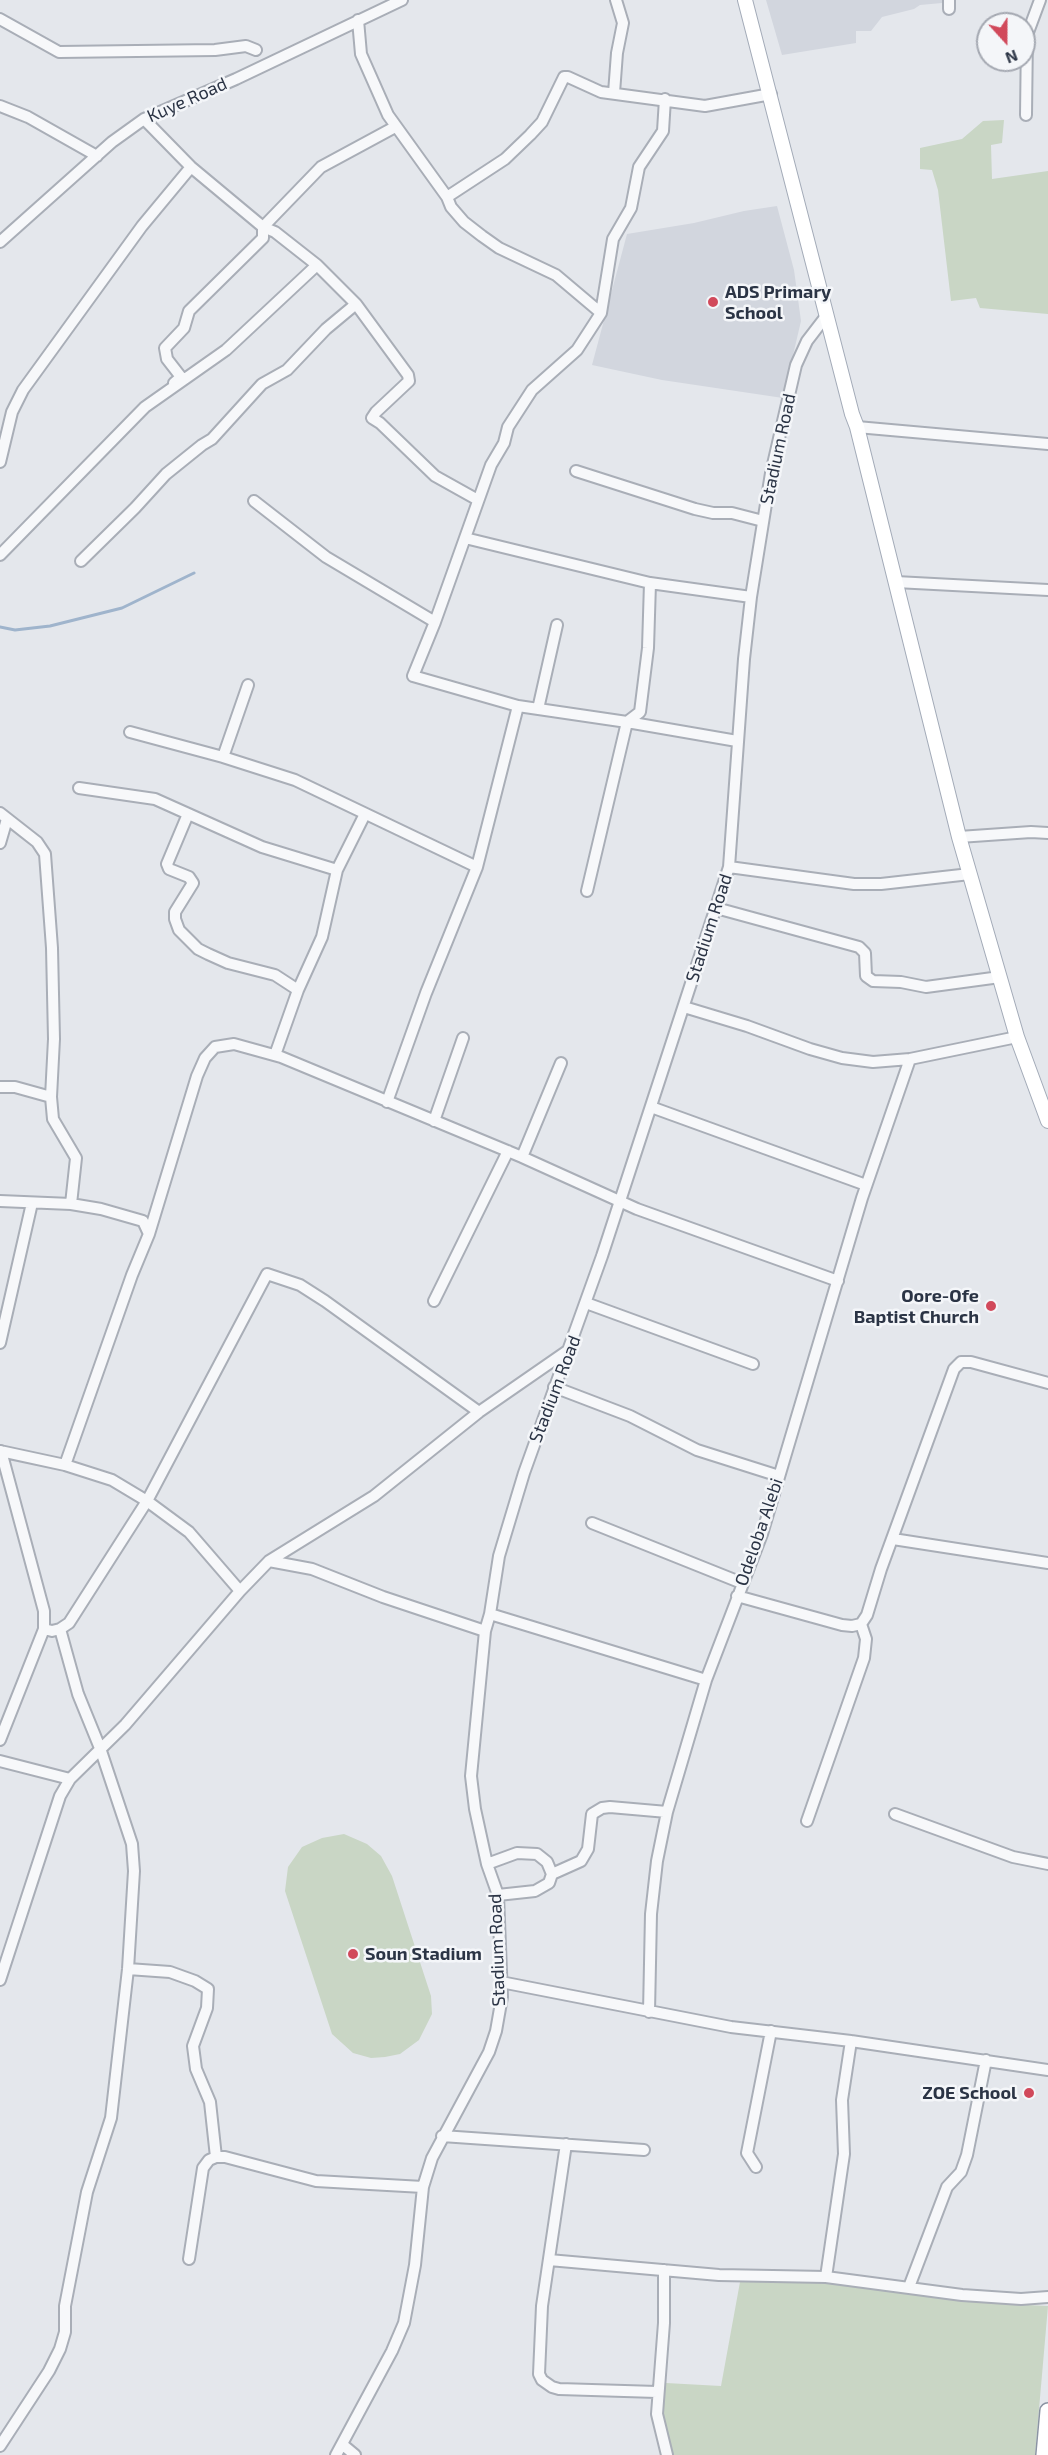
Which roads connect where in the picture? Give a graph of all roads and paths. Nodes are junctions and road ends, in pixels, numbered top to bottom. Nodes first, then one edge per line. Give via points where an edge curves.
1 (402, 0) edge
2 (616, 0) edge
3 (745, 0) edge
4 (1040, 0) edge
5 (0, 19) edge
6 (358, 20) junction
7 (256, 50) dead end
8 (614, 93) junction
9 (771, 94) junction
10 (665, 99) junction
11 (0, 106) edge
12 (1026, 115) dead end
13 (144, 119) junction
14 (395, 127) junction
15 (97, 156) junction
16 (191, 167) junction
17 (447, 197) junction
18 (263, 227) junction
19 (0, 242) edge
20 (317, 265) junction
21 (356, 304) junction
22 (601, 313) junction
23 (827, 315) junction
24 (164, 392) junction
25 (857, 428) junction
26 (1048, 444) edge
27 (0, 462) edge
28 (576, 471) dead end
29 (478, 500) junction
30 (254, 501) dead end
31 (763, 521) junction
32 (465, 538) junction
33 (0, 555) edge
34 (81, 561) dead end
35 (896, 582) junction
36 (650, 583) junction
37 (1048, 590) edge
38 (751, 597) junction
39 (435, 622) junction
40 (557, 625) dead end
41 (248, 685) dead end
42 (518, 706) junction
43 (538, 709) junction
44 (627, 722) junction
45 (130, 732) dead end
46 (737, 741) junction
47 (223, 757) junction
48 (79, 788) dead end
49 (188, 814) junction
50 (365, 814) junction
51 (4, 816) edge
52 (1048, 833) edge
53 (959, 837) junction
54 (0, 843) edge
55 (477, 867) junction
56 (729, 867) junction
57 (337, 870) junction
58 (970, 874) junction
59 (587, 891) dead end
60 (716, 908) junction
61 (1000, 977) junction
62 (298, 990) junction
63 (684, 1007) junction
64 (1017, 1037) junction
65 (463, 1038) dead end
66 (275, 1055) junction
67 (910, 1059) junction
68 (561, 1064) dead end
69 (0, 1087) edge
70 (51, 1097) junction
71 (387, 1102) junction
72 (651, 1107) junction
73 (434, 1121) junction
74 (1048, 1121) edge
75 (508, 1151) junction
76 (522, 1156) junction
77 (866, 1185) junction
78 (621, 1200) junction
79 (0, 1201) edge
80 (32, 1203) junction
81 (71, 1204) junction
82 (149, 1234) junction
83 (838, 1281) junction
84 (434, 1301) dead end
85 (586, 1303) junction
86 (0, 1343) edge
87 (570, 1349) junction
88 (753, 1364) dead end
89 (1048, 1383) edge
90 (554, 1387) junction
91 (479, 1412) junction
92 (1, 1451) edge
93 (65, 1465) junction
94 (779, 1476) junction
95 (147, 1501) junction
96 (592, 1523) dead end
97 (893, 1539) junction
98 (269, 1561) junction
99 (1048, 1563) edge
100 (742, 1583) junction
101 (240, 1591) junction
102 (737, 1596) junction
103 (490, 1614) junction
104 (861, 1624) junction
105 (44, 1629) junction
106 (60, 1629) junction
107 (485, 1631) junction
108 (706, 1680) junction
109 (0, 1740) edge
110 (100, 1748) junction
111 (0, 1761) edge
112 (70, 1779) junction
113 (667, 1812) junction
114 (895, 1814) dead end
115 (807, 1821) dead end
116 (1048, 1863) edge
117 (487, 1864) junction
118 (552, 1874) junction
119 (498, 1895) junction
120 (128, 1969) junction
121 (0, 1980) edge
122 (501, 1982) junction
123 (649, 2012) junction
124 (771, 2031) junction
125 (851, 2041) junction
126 (986, 2060) junction
127 (1048, 2070) edge
128 (442, 2136) junction
129 (566, 2144) junction
130 (644, 2150) dead end
131 (216, 2157) junction
132 (756, 2167) dead end
133 (423, 2187) junction
134 (189, 2259) dead end
135 (549, 2260) junction
136 (664, 2270) junction
137 (826, 2277) junction
138 (909, 2287) junction
139 (1048, 2297) edge
140 (657, 2392) junction
141 (1048, 2411) edge
142 (343, 2445) junction
143 (0, 2446) edge
144 (336, 2455) edge
145 (355, 2455) edge
146 (667, 2455) edge
147 (1044, 2455) edge

1 - 6 street, Kuye Road
2 - 8 street via 623,23
3 - 9 main road
4 - 12 street via 1027,35
5 - 7 street via 59,52 215,50 246,46
6 - 13 street, Kuye Road
6 - 14 street via 361,54
8 - 10 street
8 - 17 street via 601,92 564,77 542,122 530,135 505,159
9 - 10 street via 705,106
9 - 23 main road
10 - 22 street via 663,131 639,167 631,208 613,239
11 - 15 street via 38,122
13 - 15 street, Kuye Road
13 - 16 street
14 - 17 street
14 - 18 street via 321,167
15 - 19 street, Kuye Road
16 - 18 street
16 - 27 street via 142,226 23,390 12,412
17 - 22 street via 464,222 482,236 556,275
18 - 20 street
18 - 24 street via 263,238 189,311 184,328 165,348 167,359 181,377
20 - 21 street
20 - 24 street via 237,341
21 - 29 street via 409,381 372,418 435,476
21 - 34 street via 287,370 262,384 212,439 166,474
22 - 29 street via 577,350 520,405
23 - 25 main road
23 - 31 street, Stadium Road via 807,341 796,365
24 - 33 street
25 - 26 street
25 - 35 main road
28 - 31 street via 695,509
29 - 32 street
30 - 39 street via 326,556
31 - 38 street, Stadium Road
32 - 36 street
32 - 39 street
35 - 37 street
35 - 53 main road
36 - 38 street
36 - 44 street via 648,648 640,712
38 - 46 street, Stadium Road
39 - 42 street via 413,673 416,678
40 - 43 street
41 - 47 street
42 - 43 street
42 - 55 street
43 - 44 street
44 - 46 street
44 - 59 street
45 - 47 street
46 - 56 street, Stadium Road
47 - 50 street via 295,780
48 - 49 street via 155,799
49 - 57 street via 262,847
49 - 62 street via 167,864 193,883 175,912 178,930 208,954 275,975
50 - 55 street
50 - 57 street
51 - 54 street
51 - 70 street via 42,846 45,854 52,948
52 - 53 street
53 - 58 main road
55 - 71 street
56 - 58 street via 855,884
56 - 60 street, Stadium Road
57 - 62 street via 322,936
58 - 61 main road
60 - 61 street via 859,947 865,953 866,976 873,981 926,987
60 - 63 street, Stadium Road
61 - 64 main road
62 - 66 street
63 - 67 street via 842,1058 873,1062
63 - 72 street, Stadium Road
64 - 67 street
64 - 74 main road
65 - 73 street
66 - 71 street
66 - 82 street via 234,1044 215,1047 205,1058
67 - 77 street, Odeloba Alebi
68 - 76 street
69 - 70 street
70 - 81 street via 53,1119 76,1158
71 - 73 street
72 - 77 street
72 - 78 street, Stadium Road
73 - 75 street
75 - 76 street
75 - 84 street
76 - 78 street
77 - 83 street, Odeloba Alebi
78 - 83 street
78 - 85 street, Stadium Road
79 - 80 street
80 - 81 street
80 - 86 street
81 - 82 street via 133,1217 143,1221
82 - 93 street
83 - 94 street, Odeloba Alebi
85 - 87 street, Stadium Road
85 - 88 street
87 - 90 street, Stadium Road
87 - 91 street
89 - 97 street via 971,1362 961,1362 954,1369
90 - 94 street via 620,1411 697,1450
90 - 103 street, Stadium Road via 510,1516
91 - 95 street via 326,1300 300,1285 267,1274
91 - 98 street via 374,1496
92 - 93 street
92 - 105 street via 44,1611
93 - 95 street via 112,1480
94 - 100 street, Odeloba Alebi
95 - 101 street via 189,1532
95 - 106 street via 69,1623
96 - 100 street
97 - 99 street
97 - 104 street
98 - 101 street
98 - 107 street via 312,1569
100 - 102 street, Odeloba Alebi
101 - 110 street via 132,1717
102 - 104 street via 842,1625
102 - 108 street, Odeloba Alebi
103 - 107 street, Stadium Road
103 - 108 street
104 - 115 street via 866,1639 864,1658
105 - 106 street
105 - 109 street
106 - 110 street via 78,1694
107 - 117 street, Stadium Road via 471,1776
108 - 113 street, Odeloba Alebi
110 - 112 street
110 - 120 street via 132,1844
111 - 112 street
112 - 121 street via 60,1796
113 - 118 street via 602,1808 592,1814 588,1849 581,1861
113 - 123 street, Odeloba Alebi via 651,1914
114 - 116 street via 1013,1857
117 - 118 street via 517,1852 537,1854 547,1862
117 - 119 street, Stadium Road
118 - 119 street via 549,1883 535,1891
119 - 122 street, Stadium Road
120 - 131 street via 170,1972 208,1989 207,2008 193,2046 196,2068 210,2102
120 - 143 street via 111,2118 87,2192 65,2306 63,2341 49,2371
122 - 123 street
122 - 128 street, Stadium Road via 501,2012 489,2052
123 - 124 street
124 - 125 street
124 - 132 street via 747,2153
125 - 126 street
125 - 137 street via 842,2100 844,2154
126 - 127 street
126 - 138 street via 967,2155 961,2172 947,2187
128 - 129 street
128 - 133 street, Stadium Road
129 - 130 street
129 - 135 street
131 - 133 street via 316,2181
131 - 134 street via 204,2168
133 - 142 street, Stadium Road via 404,2323
135 - 136 street
135 - 140 street via 538,2366 542,2380 559,2389
136 - 137 street
136 - 140 street via 664,2323
137 - 138 street
138 - 139 street via 962,2295
140 - 146 street via 657,2414
141 - 147 highway
142 - 144 street, Stadium Road
142 - 145 street

